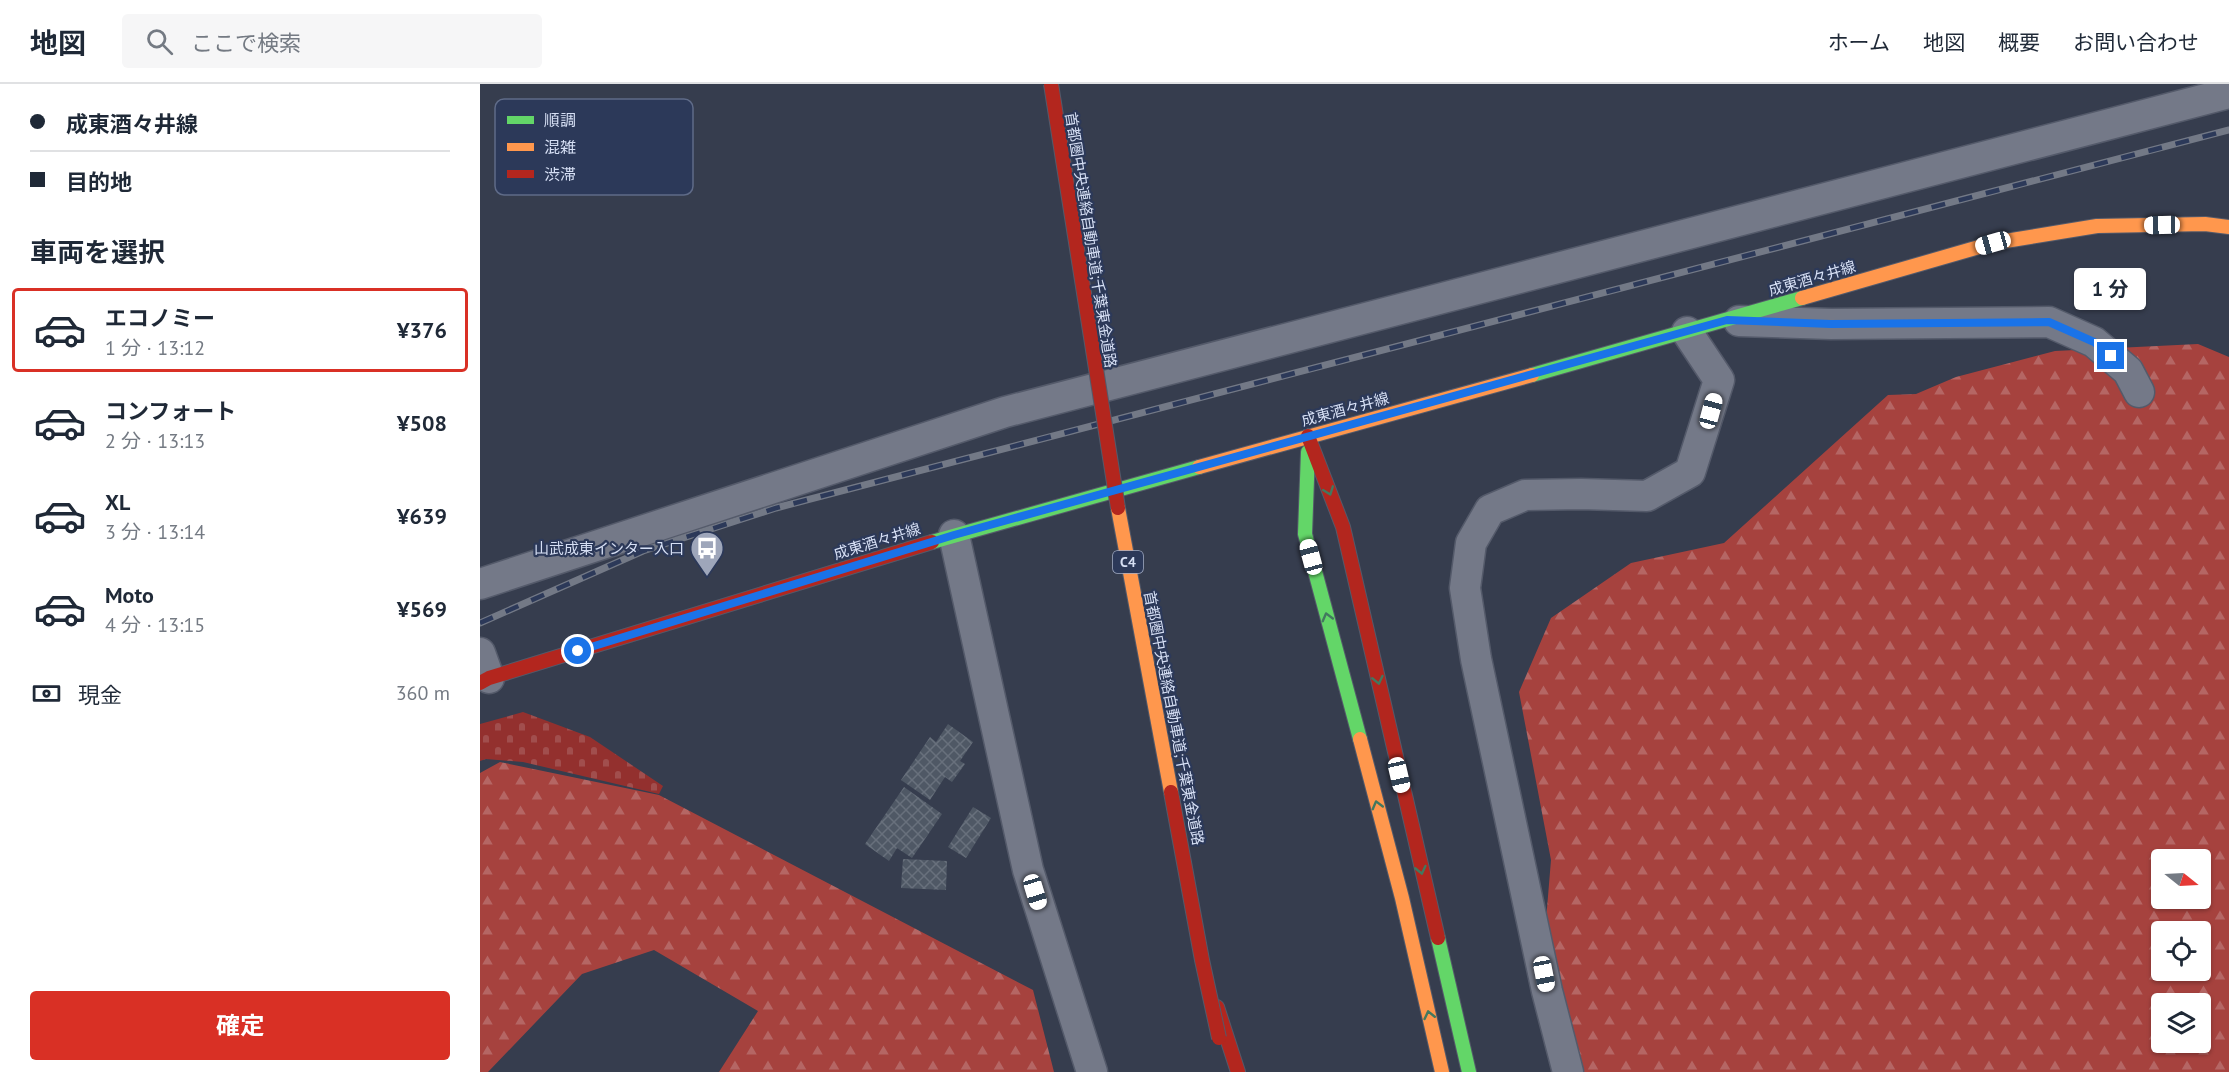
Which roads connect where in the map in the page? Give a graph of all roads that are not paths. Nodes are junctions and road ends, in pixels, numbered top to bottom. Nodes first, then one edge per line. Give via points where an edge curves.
1 (1051, 84) edge
2 (2229, 93) edge
3 (2229, 227) edge
4 (1727, 320) junction
5 (1687, 332) junction
6 (2139, 392) dead end
7 (1308, 436) junction
8 (954, 535) junction
9 (480, 584) edge
10 (483, 672) edge
11 (1223, 1037) junction
12 (1092, 1072) edge
13 (1228, 1072) edge
14 (1238, 1072) edge
15 (1442, 1072) edge
16 (1469, 1072) edge
17 (1568, 1072) edge

1 - 11 main road, 首都圏中央連絡自動車道;千葉東金道路 / C4, bridge via 1108,457 1202,960
2 - 9 street via 1005,412
3 - 4 main road, 成東酒々井線 via 2097,226 1993,243
4 - 5 main road, 成東酒々井線
4 - 6 street via 1831,324 2049,322 2094,342 2128,371
5 - 7 main road, 成東酒々井線
5 - 17 street via 1719,380 1690,472 1647,496 1525,495 1490,510 1471,543 1465,588 1476,659
7 - 8 main road, 成東酒々井線
15 -> 7 main road via 1402,898 1305,534
7 -> 16 main road via 1343,528
8 - 10 main road, 成東酒々井線
8 - 12 street via 1028,870
11 - 13 main road, 首都圏中央連絡自動車道;千葉東金道路 / C4
11 - 14 main road

